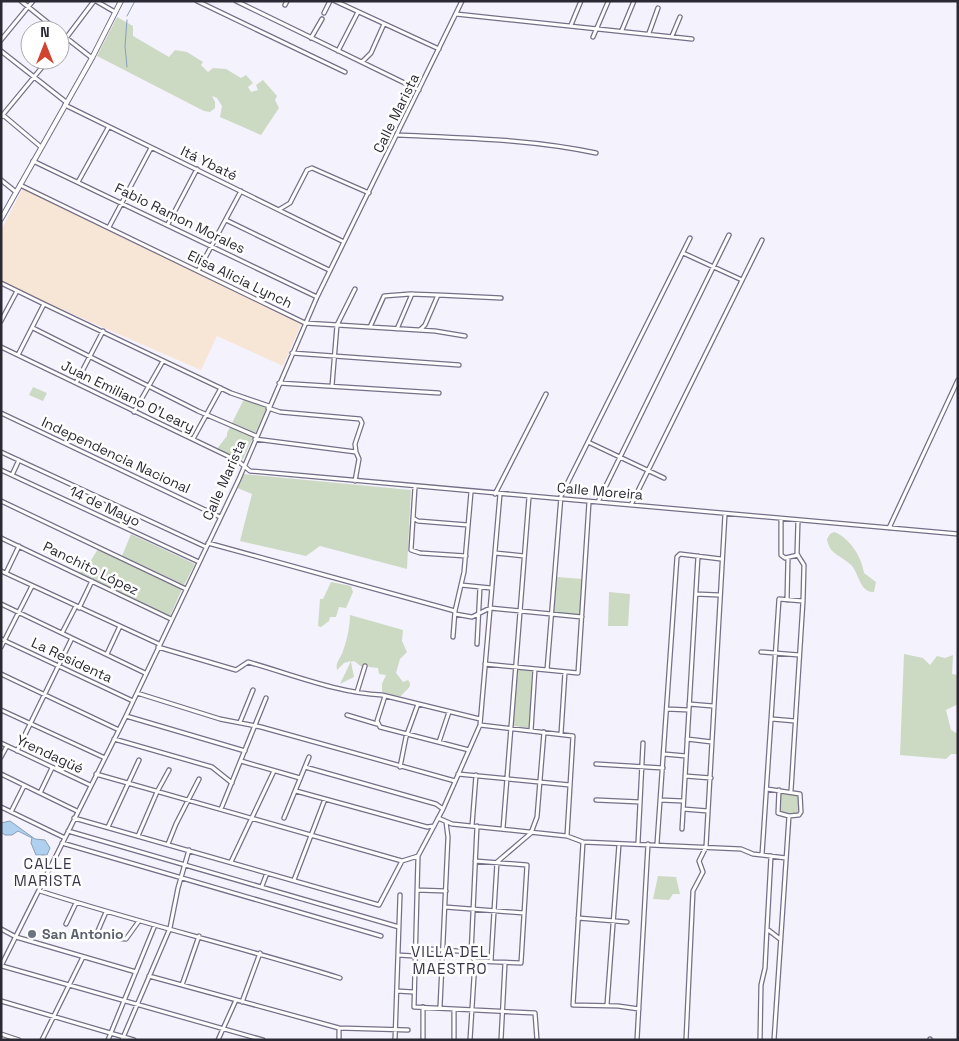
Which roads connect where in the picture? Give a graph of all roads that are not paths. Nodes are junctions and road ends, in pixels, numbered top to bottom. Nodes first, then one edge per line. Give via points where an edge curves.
1 (21, 1) edge
2 (33, 1) edge
3 (95, 1) edge
4 (121, 1) edge
5 (197, 1) edge
6 (236, 1) edge
7 (288, 1) edge
8 (330, 1) edge
9 (335, 1) edge
10 (462, 1) edge
11 (581, 1) edge
12 (634, 1) edge
13 (608, 2) edge
14 (285, 5) dead end
15 (28, 8) junction
16 (658, 8) dead end
17 (115, 12) junction
18 (358, 12) junction
19 (324, 13) dead end
20 (456, 14) junction
21 (680, 17) dead end
22 (322, 19) dead end
23 (44, 20) edge
24 (384, 24) junction
25 (571, 25) junction
26 (597, 28) junction
27 (622, 30) junction
28 (649, 33) junction
29 (70, 34) edge
30 (672, 36) junction
31 (593, 37) dead end
32 (311, 38) junction
33 (692, 38) dead end
34 (1, 40) edge
35 (70, 40) edge
36 (439, 49) junction
37 (1, 51) edge
38 (338, 51) junction
39 (92, 58) junction
40 (361, 62) junction
41 (40, 70) edge
42 (345, 72) dead end
43 (34, 78) junction
44 (420, 90) junction
45 (66, 104) junction
46 (2, 116) edge
47 (108, 127) junction
48 (398, 135) junction
49 (41, 147) junction
50 (152, 148) junction
51 (596, 153) dead end
52 (33, 161) junction
53 (197, 169) junction
54 (1, 180) edge
55 (78, 182) junction
56 (20, 185) junction
57 (241, 191) junction
58 (16, 192) junction
59 (369, 193) junction
60 (123, 202) junction
61 (280, 209) junction
62 (1, 219) edge
63 (226, 220) junction
64 (168, 224) junction
65 (109, 227) junction
66 (729, 235) dead end
67 (690, 238) dead end
68 (762, 240) dead end
69 (344, 242) junction
70 (212, 246) junction
71 (683, 253) junction
72 (712, 268) junction
73 (329, 270) junction
74 (198, 271) junction
75 (742, 280) junction
76 (1, 283) edge
77 (355, 289) dead end
78 (17, 291) junction
79 (412, 294) junction
80 (438, 295) junction
81 (317, 297) junction
82 (502, 298) dead end
83 (44, 304) junction
84 (1, 321) edge
85 (306, 323) junction
86 (337, 325) junction
87 (370, 326) junction
88 (32, 328) junction
89 (397, 329) junction
90 (420, 330) junction
91 (103, 331) junction
92 (465, 336) dead end
93 (1, 347) edge
94 (292, 353) junction
95 (18, 355) junction
96 (335, 356) junction
97 (89, 357) junction
98 (163, 362) junction
99 (459, 365) dead end
100 (958, 380) edge
101 (76, 383) junction
102 (279, 383) junction
103 (149, 386) junction
104 (332, 386) junction
105 (221, 388) junction
106 (439, 392) dead end
107 (546, 394) dead end
108 (269, 407) junction
109 (134, 412) junction
110 (1, 413) edge
111 (206, 414) junction
112 (255, 438) junction
113 (193, 439) junction
114 (588, 442) junction
115 (1, 452) edge
116 (356, 452) junction
117 (620, 457) junction
118 (19, 460) junction
119 (243, 467) junction
120 (1, 470) edge
121 (648, 470) junction
122 (12, 475) junction
123 (664, 478) dead end
124 (354, 481) junction
125 (415, 487) junction
126 (471, 492) junction
127 (495, 494) junction
128 (500, 494) junction
129 (529, 497) junction
130 (560, 499) junction
131 (1, 501) edge
132 (590, 502) junction
133 (598, 502) junction
134 (632, 505) junction
135 (725, 514) junction
136 (220, 517) junction
137 (412, 517) junction
138 (781, 519) junction
139 (798, 520) junction
140 (468, 525) junction
141 (889, 528) junction
142 (958, 534) edge
143 (1, 538) edge
144 (208, 543) junction
145 (19, 546) junction
146 (206, 547) junction
147 (495, 553) junction
148 (466, 556) junction
149 (524, 556) junction
150 (698, 556) junction
151 (798, 556) junction
152 (788, 558) junction
153 (721, 559) junction
154 (199, 562) junction
155 (1, 570) edge
156 (6, 573) junction
157 (92, 581) junction
158 (461, 585) junction
159 (32, 586) junction
160 (480, 587) junction
161 (491, 588) junction
162 (186, 589) junction
163 (696, 594) junction
164 (719, 595) junction
165 (787, 600) junction
166 (803, 601) junction
167 (1, 604) edge
168 (77, 607) junction
169 (490, 608) junction
170 (520, 610) junction
171 (455, 612) junction
172 (19, 613) junction
173 (479, 613) junction
174 (552, 614) junction
175 (582, 617) junction
176 (172, 619) junction
177 (120, 626) junction
178 (62, 633) junction
179 (453, 637) dead end
180 (72, 638) junction
181 (3, 640) edge
182 (477, 644) dead end
183 (159, 646) junction
184 (1, 647) edge
185 (761, 652) dead end
186 (776, 653) junction
187 (107, 654) junction
188 (799, 655) junction
189 (485, 664) junction
190 (58, 666) junction
191 (365, 666) dead end
192 (515, 667) junction
193 (535, 669) junction
194 (548, 670) junction
195 (565, 672) junction
196 (146, 673) junction
197 (1, 674) edge
198 (253, 690) dead end
199 (357, 692) junction
200 (137, 693) junction
201 (44, 694) junction
202 (386, 696) junction
203 (266, 698) dead end
204 (133, 701) junction
205 (418, 704) junction
206 (689, 704) junction
207 (714, 706) junction
208 (667, 709) junction
209 (1, 710) edge
210 (689, 710) junction
211 (449, 712) junction
212 (347, 715) dead end
213 (126, 716) junction
214 (772, 719) junction
215 (480, 720) junction
216 (795, 721) junction
217 (240, 722) junction
218 (30, 723) junction
219 (378, 724) junction
220 (480, 725) junction
221 (255, 726) junction
222 (511, 728) junction
223 (119, 730) junction
224 (531, 731) junction
225 (544, 732) junction
226 (408, 733) junction
227 (562, 734) junction
228 (114, 739) junction
229 (687, 739) junction
230 (440, 742) junction
231 (712, 742) junction
232 (1, 743) edge
233 (643, 743) dead end
234 (7, 746) junction
235 (469, 750) junction
236 (17, 751) junction
237 (245, 751) junction
238 (664, 754) junction
239 (309, 756) dead end
240 (686, 756) junction
241 (1, 757) edge
242 (105, 758) junction
243 (139, 760) dead end
244 (241, 761) junction
245 (596, 764) dead end
246 (305, 767) junction
247 (400, 767) junction
248 (642, 767) junction
249 (52, 768) junction
250 (663, 768) junction
251 (169, 770) dead end
252 (274, 771) junction
253 (1, 774) edge
254 (96, 774) junction
255 (458, 774) junction
256 (476, 776) junction
257 (685, 776) junction
258 (300, 778) junction
259 (711, 778) junction
260 (199, 779) dead end
261 (507, 779) junction
262 (455, 781) junction
263 (540, 782) junction
264 (128, 783) junction
265 (232, 783) junction
266 (90, 785) junction
267 (570, 785) junction
268 (24, 786) junction
269 (767, 789) junction
270 (779, 790) junction
271 (296, 791) junction
272 (791, 791) junction
273 (157, 792) junction
274 (40, 793) junction
275 (325, 799) junction
276 (188, 800) junction
277 (596, 800) dead end
278 (660, 800) junction
279 (683, 801) junction
280 (640, 802) junction
281 (1, 807) edge
282 (683, 808) junction
283 (221, 809) junction
284 (443, 809) junction
285 (77, 811) junction
286 (708, 811) junction
287 (11, 812) junction
288 (789, 816) junction
289 (74, 818) junction
290 (253, 818) junction
291 (284, 818) dead end
292 (438, 818) junction
293 (446, 821) junction
294 (434, 826) junction
295 (472, 826) junction
296 (477, 826) junction
297 (108, 827) junction
298 (503, 829) junction
299 (682, 829) dead end
300 (68, 831) junction
301 (531, 833) junction
302 (311, 835) junction
303 (138, 836) junction
304 (567, 836) junction
305 (65, 838) junction
306 (583, 842) junction
307 (62, 843) junction
308 (638, 843) junction
309 (168, 844) junction
310 (619, 844) junction
311 (648, 844) junction
312 (657, 844) junction
313 (706, 847) junction
314 (189, 850) junction
315 (762, 855) junction
316 (418, 856) junction
317 (771, 856) junction
318 (786, 858) junction
319 (402, 861) junction
320 (475, 861) junction
321 (231, 862) junction
322 (497, 862) junction
323 (186, 865) junction
324 (267, 873) junction
325 (180, 879) junction
326 (294, 880) junction
327 (262, 886) junction
328 (417, 890) junction
329 (40, 891) junction
330 (446, 891) junction
331 (400, 895) dead end
332 (76, 903) junction
333 (445, 907) junction
334 (474, 909) junction
335 (494, 911) junction
336 (106, 912) junction
337 (524, 913) junction
338 (578, 918) junction
339 (139, 921) junction
340 (613, 921) junction
341 (627, 922) dead end
342 (66, 924) dead end
343 (155, 925) junction
344 (398, 927) junction
345 (170, 928) junction
346 (1, 929) edge
347 (767, 929) junction
348 (16, 936) junction
349 (199, 936) junction
350 (381, 936) dead end
351 (780, 940) junction
352 (415, 948) junction
353 (443, 949) junction
354 (471, 952) junction
355 (260, 953) junction
356 (398, 955) junction
357 (414, 956) junction
358 (84, 957) junction
359 (474, 961) junction
360 (491, 961) junction
361 (506, 962) junction
362 (2, 964) edge
363 (136, 972) junction
364 (149, 976) junction
365 (340, 978) dead end
366 (182, 985) junction
367 (68, 986) junction
368 (397, 991) junction
369 (413, 992) junction
370 (236, 1000) junction
371 (1, 1001) edge
372 (124, 1001) junction
373 (242, 1002) junction
374 (136, 1005) junction
375 (607, 1005) junction
376 (423, 1007) junction
377 (440, 1008) junction
378 (454, 1009) junction
379 (639, 1009) junction
380 (471, 1010) junction
381 (503, 1012) junction
382 (53, 1016) junction
383 (339, 1028) junction
384 (224, 1029) junction
385 (396, 1029) junction
386 (408, 1030) dead end
387 (111, 1033) junction
388 (1, 1034) edge
389 (123, 1038) edge
390 (19, 1040) edge
391 (42, 1040) edge
392 (108, 1040) edge
393 (134, 1040) edge
394 (218, 1040) edge
395 (263, 1040) edge
396 (339, 1040) edge
397 (395, 1040) edge
398 (423, 1040) edge
399 (454, 1040) edge
400 (470, 1040) edge
401 (501, 1040) edge
402 (537, 1040) edge
403 (637, 1040) edge
404 (686, 1040) edge
405 (760, 1040) edge
406 (774, 1040) edge

1 - 15 street
2 - 15 street
3 - 17 street
3 - 29 street
4 - 17 street
5 - 42 street
6 - 32 street
7 - 14 street
8 - 19 street
9 - 18 street
10 - 20 street, Calle Marista
11 - 25 street
12 - 27 street
13 - 26 street
15 - 23 street
15 - 34 street
16 - 28 street
17 - 39 street
18 - 24 street
18 - 38 street
20 - 25 street
20 - 36 street, Calle Marista
21 - 30 street
22 - 32 street
24 - 36 street
24 - 40 street via 371,53
25 - 26 street
26 - 27 street
26 - 31 street
27 - 28 street
28 - 30 street
30 - 33 street
32 - 38 street
35 - 39 street
36 - 44 street, Calle Marista
37 - 43 street, Itá Ybaté
38 - 40 street
39 - 45 street
40 - 44 street
41 - 43 street
43 - 45 street, Itá Ybaté
43 - 46 street
44 - 48 street, Calle Marista
45 - 47 street, Itá Ybaté
45 - 49 street
46 - 49 street
47 - 50 street, Itá Ybaté
47 - 55 street
48 - 51 street via 474,139
48 - 59 street, Calle Marista
49 - 52 street
50 - 53 street, Itá Ybaté
50 - 60 street
52 - 55 street, Fabio Ramon Morales
52 - 56 street
53 - 57 street, Itá Ybaté
53 - 64 street
54 - 58 street
55 - 60 street, Fabio Ramon Morales
56 - 58 street
56 - 65 street, Elisa Alicia Lynch
57 - 61 street, Itá Ybaté
57 - 63 street
58 - 62 street
59 - 61 street via 314,168 307,170 290,202
59 - 69 street, Calle Marista
60 - 64 street, Fabio Ramon Morales
60 - 65 street
61 - 69 street, Itá Ybaté
63 - 70 street
63 - 73 street
64 - 70 street, Fabio Ramon Morales
65 - 74 street, Elisa Alicia Lynch
66 - 72 street
67 - 71 street
68 - 75 street
69 - 73 street, Calle Marista
70 - 74 street
70 - 81 street, Fabio Ramon Morales
71 - 72 street
71 - 114 street
72 - 75 street
72 - 117 street
73 - 81 street, Calle Marista
74 - 85 street, Elisa Alicia Lynch
75 - 121 street
76 - 78 street
77 - 86 street
78 - 83 street
78 - 84 street
79 - 80 street
79 - 87 street via 384,296
79 - 89 street
80 - 82 street
80 - 90 street
81 - 85 street, Calle Marista
83 - 88 street
83 - 91 street
85 - 86 street, Elisa Alicia Lynch
85 - 94 street, Calle Marista
86 - 87 street, Elisa Alicia Lynch
86 - 96 street
87 - 89 street, Elisa Alicia Lynch
88 - 95 street
88 - 97 street
89 - 90 street, Elisa Alicia Lynch
90 - 92 street, Elisa Alicia Lynch
91 - 97 street
91 - 98 street
93 - 95 street, Juan Emiliano O'Leary
94 - 96 street
94 - 102 street, Calle Marista
95 - 101 street, Juan Emiliano O'Leary
96 - 99 street
96 - 104 street
97 - 101 street
97 - 103 street
98 - 103 street
98 - 105 street
100 - 141 street
101 - 109 street, Juan Emiliano O'Leary
102 - 104 street
102 - 108 street, Calle Marista
103 - 109 street
103 - 111 street
104 - 106 street
105 - 108 street
105 - 111 street
107 - 127 street
108 - 112 street, Calle Marista
108 - 116 street via 280,412 360,419
109 - 113 street, Juan Emiliano O'Leary
110 - 136 street, Independencia Nacional
111 - 112 street
111 - 113 street
112 - 116 street
112 - 119 street, Calle Marista
113 - 119 street, Juan Emiliano O'Leary via 238,461
114 - 117 street
114 - 130 street
115 - 118 street
116 - 124 street via 359,459
117 - 121 street
117 - 133 street
118 - 122 street
118 - 146 street
119 - 124 street, Calle Moreira via 264,473
119 - 136 street, Calle Marista
120 - 122 street, 14 de Mayo
121 - 123 street
121 - 134 street
122 - 154 street, 14 de Mayo
124 - 125 street, Calle Moreira
125 - 126 street, Calle Moreira
125 - 137 street
126 - 127 street, Calle Moreira
126 - 140 street
127 - 128 street, Calle Moreira
128 - 129 street, Calle Moreira
128 - 147 street
129 - 130 street, Calle Moreira
129 - 149 street
130 - 132 street, Calle Moreira
130 - 174 street
131 - 162 street
132 - 133 street, Calle Moreira
132 - 175 street
133 - 134 street, Calle Moreira
134 - 135 street, Calle Moreira
135 - 138 street, Calle Moreira
135 - 153 street
136 - 144 street, Calle Marista
137 - 140 street via 418,521
137 - 148 street via 412,550
138 - 139 street, Calle Moreira
138 - 152 street via 781,555
139 - 141 street, Calle Moreira
139 - 151 street
140 - 148 street
141 - 142 street, Calle Moreira
143 - 145 street, Panchito López
144 - 146 street, Calle Marista
144 - 171 street
145 - 156 street
145 - 157 street, Panchito López
146 - 154 street, Calle Marista
147 - 149 street
147 - 161 street
148 - 158 street
149 - 170 street
150 - 153 street
150 - 163 street
150 - 208 street via 680,554 677,557
151 - 152 street
151 - 166 street via 804,565
152 - 165 street
153 - 164 street
154 - 162 street, Calle Marista
155 - 156 street
156 - 159 street
157 - 168 street
157 - 176 street, Panchito López
158 - 160 street
158 - 171 street
159 - 168 street
159 - 172 street
160 - 161 street
160 - 173 street
161 - 169 street
162 - 176 street, Calle Marista
163 - 164 street
163 - 206 street
164 - 207 street
165 - 166 street
165 - 186 street via 779,599
166 - 188 street
167 - 172 street
168 - 177 street
168 - 178 street
169 - 170 street
169 - 173 street
169 - 189 street
170 - 174 street
170 - 192 street
171 - 173 street via 472,617
171 - 179 street
172 - 178 street
172 - 181 street
173 - 182 street
174 - 175 street
174 - 194 street
175 - 195 street via 578,673
176 - 183 street, Calle Marista
177 - 183 street
177 - 187 street
178 - 180 street
180 - 187 street
180 - 190 street
181 - 184 street
181 - 190 street, La Residenta
183 - 196 street, Calle Marista
183 - 199 street via 236,670 248,662
185 - 186 street
186 - 188 street
186 - 214 street
187 - 196 street
188 - 216 street
189 - 192 street
189 - 215 street
190 - 201 street
190 - 204 street, La Residenta
191 - 199 street
192 - 193 street
192 - 222 street
193 - 194 street
193 - 224 street
194 - 195 street
195 - 227 street
196 - 200 street, Calle Marista
197 - 201 street
198 - 217 street
199 - 202 street
200 - 204 street, Calle Marista
200 - 217 street via 220,719
201 - 218 street
201 - 223 street
202 - 205 street
202 - 219 street
203 - 221 street
204 - 213 street, Calle Marista
205 - 211 street
205 - 226 street
206 - 207 street
206 - 210 street
207 - 231 street
208 - 210 street
208 - 238 street
209 - 218 street
210 - 229 street
211 - 215 street
211 - 230 street
212 - 219 street
213 - 223 street, Calle Marista
213 - 237 street
214 - 216 street
214 - 269 street
215 - 220 street
216 - 272 street
217 - 221 street
218 - 236 street
218 - 242 street
219 - 226 street
220 - 222 street
220 - 235 street
221 - 237 street
221 - 247 street
222 - 224 street
222 - 261 street
223 - 228 street, Calle Marista
224 - 225 street
225 - 227 street
225 - 263 street
226 - 230 street
226 - 247 street
227 - 267 street via 573,736
228 - 242 street, Calle Marista
228 - 265 street via 212,767
229 - 231 street
229 - 240 street
230 - 235 street
231 - 259 street
232 - 234 street, Yrendagüé
233 - 248 street
234 - 236 street, Yrendagüé
234 - 241 street
235 - 255 street
236 - 249 street, Yrendagüé
237 - 244 street
238 - 240 street
238 - 250 street
239 - 246 street
240 - 257 street
242 - 254 street, Calle Marista
243 - 264 street
244 - 252 street
244 - 265 street
245 - 248 street
246 - 258 street
246 - 284 street via 436,804
247 - 262 street
248 - 250 street
248 - 280 street
249 - 266 street, Yrendagüé
249 - 274 street
250 - 278 street
251 - 273 street
252 - 258 street
252 - 290 street
253 - 268 street
254 - 264 street
254 - 266 street, Calle Marista
255 - 256 street
255 - 262 street
256 - 261 street
256 - 295 street
257 - 259 street
257 - 279 street
258 - 271 street
259 - 286 street
260 - 276 street
261 - 263 street
261 - 298 street
262 - 284 street
263 - 267 street
263 - 301 street via 537,817
264 - 273 street
264 - 297 street
265 - 283 street
266 - 285 street, Calle Marista
267 - 304 street
268 - 274 street
268 - 287 street
269 - 270 street
269 - 315 street
270 - 272 street
270 - 288 street via 778,811
271 - 275 street
271 - 291 street
272 - 288 street via 801,795 801,812
273 - 276 street
273 - 303 street
274 - 285 street
275 - 294 street via 427,827
275 - 302 street
276 - 283 street
276 - 309 street
277 - 280 street
278 - 279 street
278 - 312 street
279 - 282 street
280 - 308 street
281 - 287 street
282 - 286 street
282 - 299 street
283 - 290 street
284 - 292 street
285 - 289 street, Calle Marista
286 - 313 street
287 - 305 street
288 - 318 street
289 - 297 street
289 - 300 street, Calle Marista
290 - 302 street
290 - 321 street
292 - 293 street
292 - 294 street
293 - 295 street
293 - 330 street
294 - 316 street
295 - 296 street
296 - 298 street
296 - 320 street
297 - 303 street
298 - 301 street
300 - 305 street, Calle Marista
300 - 323 street
301 - 304 street
301 - 322 street
302 - 319 street
302 - 326 street
303 - 309 street
304 - 306 street
305 - 307 street, Calle Marista
306 - 310 street
306 - 338 street
307 - 325 street
307 - 329 street, Calle Marista
308 - 310 street
308 - 311 street
309 - 314 street
310 - 340 street
311 - 312 street
311 - 379 street
312 - 313 street
313 - 315 street via 741,849
313 - 404 street via 699,861 703,872 693,891
314 - 321 street
314 - 323 street
315 - 317 street
316 - 319 street
316 - 328 street
317 - 318 street
317 - 347 street
318 - 351 street
319 - 326 street via 379,905
320 - 322 street
320 - 334 street
321 - 324 street
322 - 335 street
322 - 337 street via 527,864
323 - 325 street
323 - 327 street
324 - 326 street
324 - 327 street
325 - 345 street
325 - 350 street
327 - 344 street
328 - 330 street
328 - 352 street
329 - 332 street
329 - 348 street, Calle Marista
330 - 333 street
331 - 344 street
332 - 336 street
332 - 342 street
333 - 334 street
333 - 353 street
334 - 335 street
334 - 354 street
335 - 337 street
335 - 360 street
336 - 339 street
336 - 339 street via 97,933 103,937 126,939
337 - 361 street via 521,963
338 - 340 street
338 - 375 street via 572,1005
339 - 343 street
340 - 341 street
340 - 375 street
343 - 345 street
343 - 363 street
344 - 356 street
345 - 349 street
345 - 364 street
346 - 348 street
347 - 351 street
347 - 405 street
348 - 358 street
348 - 362 street, Calle Marista
349 - 355 street
349 - 366 street
351 - 406 street
352 - 353 street
352 - 357 street
353 - 354 street
353 - 377 street
354 - 359 street
355 - 365 street
355 - 373 street
356 - 357 street
356 - 368 street
357 - 369 street
358 - 363 street
358 - 367 street
359 - 360 street
359 - 380 street
360 - 361 street
361 - 381 street
362 - 367 street
363 - 372 street
364 - 366 street
364 - 374 street
366 - 370 street
367 - 372 street
367 - 382 street
368 - 369 street
368 - 385 street
369 - 376 street via 414,1007
370 - 373 street
370 - 384 street
371 - 382 street
372 - 374 street
372 - 387 street
373 - 383 street
374 - 384 street
374 - 389 street
375 - 379 street
376 - 377 street
376 - 398 street
377 - 378 street
378 - 380 street
378 - 399 street
379 - 403 street
380 - 381 street
380 - 400 street
381 - 401 street
381 - 402 street via 535,1013
382 - 387 street
382 - 391 street
383 - 385 street
383 - 396 street
384 - 394 street
384 - 395 street
385 - 386 street
385 - 397 street
387 - 389 street
387 - 392 street
388 - 390 street
389 - 393 street

